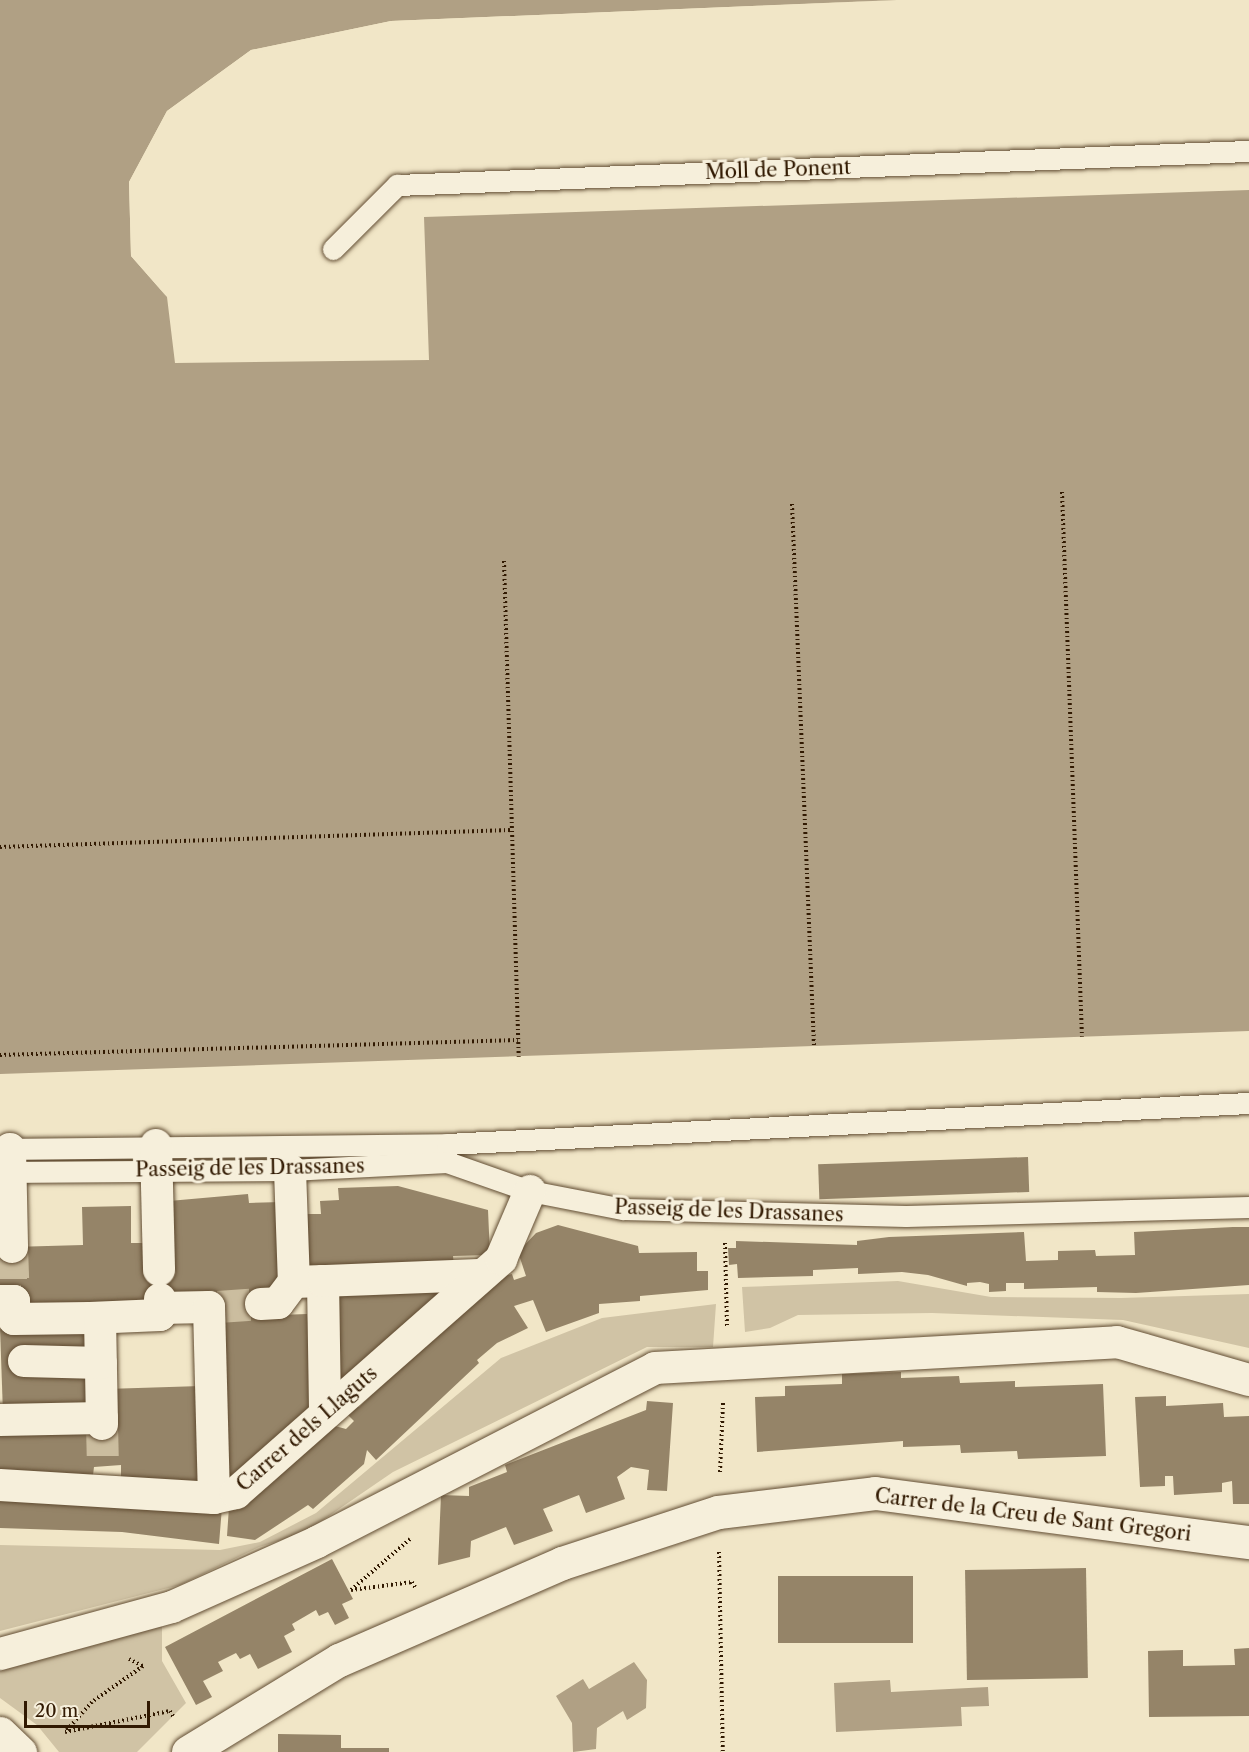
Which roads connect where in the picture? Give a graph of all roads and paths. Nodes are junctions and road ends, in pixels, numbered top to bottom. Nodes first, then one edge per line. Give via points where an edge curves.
1 (1249, 151) edge
2 (333, 249) dead end
3 (1062, 492) dead end
4 (792, 504) dead end
5 (504, 561) dead end
6 (512, 830) junction
7 (0, 847) edge
8 (1082, 1037) dead end
9 (518, 1040) dead end
10 (814, 1046) dead end
11 (0, 1055) edge
12 (519, 1057) dead end
13 (1249, 1103) edge
14 (156, 1157) junction
15 (5, 1160) edge
16 (290, 1170) junction
17 (530, 1191) junction
18 (1249, 1206) edge
19 (8, 1244) tunnel mouth
20 (482, 1275) junction
21 (308, 1282) junction
22 (160, 1292) junction
23 (9, 1296) tunnel mouth
24 (261, 1304) tunnel mouth
25 (95, 1318) junction
26 (24, 1361) dead end
27 (101, 1363) junction
28 (1249, 1380) edge
29 (325, 1414) junction
30 (0, 1420) edge
31 (0, 1485) edge
32 (214, 1498) junction
33 (398, 1539) dead end
34 (1249, 1542) edge
35 (436, 1617) junction
36 (0, 1654) edge
37 (117, 1659) dead end
38 (0, 1733) edge
39 (190, 1750) edge
40 (20, 1752) edge

1 - 2 lane, Moll de Ponent via 397,185
3 - 8 path
4 - 10 path
5 - 6 path
6 - 7 path
6 - 12 path
9 - 11 path
13 - 14 lane, Passeig de les Drassanes
14 - 15 lane, Passeig de les Drassanes
14 - 16 lane, Passeig de les Drassanes
14 - 22 street
15 - 19 street
16 - 17 lane, Passeig de les Drassanes via 447,1162
16 - 21 street
17 - 18 lane, Passeig de les Drassanes via 623,1209 723,1213 906,1216
17 - 20 street, Carrer dels Llaguts via 501,1258
20 - 21 street
20 - 29 street, Carrer dels Llaguts
21 - 24 street via 278,1303
21 - 29 street
22 - 25 street via 160,1315
22 - 32 street via 214,1307
23 - 25 street via 14,1319
25 - 27 street
26 - 27 street
27 - 30 street via 102,1421
28 - 36 street via 1117,1342 655,1368 317,1542 172,1607
29 - 32 street, Carrer dels Llaguts via 236,1493
31 - 32 street, Carrer dels Llaguts via 104,1478
33 - 35 path via 418,1532 351,1590 412,1582
34 - 35 street, Carrer de la Creu de Sant Gregori via 875,1493 718,1512 562,1563
35 - 39 street, Carrer de la Creu de Sant Gregori via 339,1660
37 - 39 path via 129,1659 143,1666 92,1702 64,1732 170,1711
38 - 40 street

